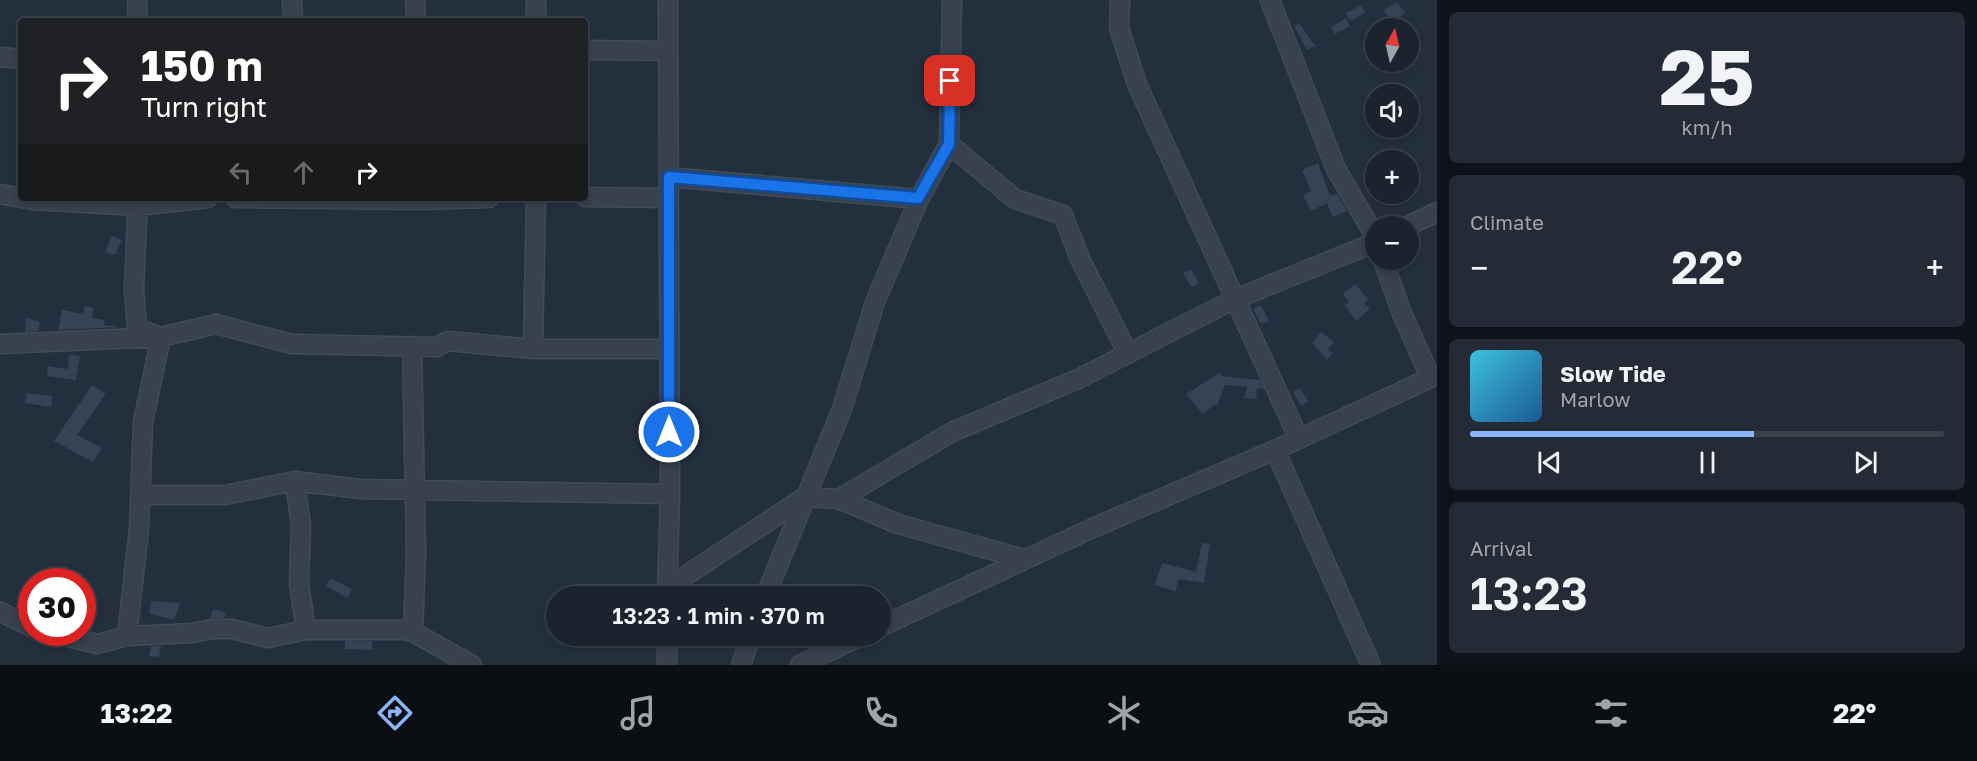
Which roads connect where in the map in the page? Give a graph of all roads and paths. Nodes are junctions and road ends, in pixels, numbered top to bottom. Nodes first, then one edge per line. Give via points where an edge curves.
1 (137, 0) edge
2 (292, 0) edge
3 (416, 0) edge
4 (536, 0) edge
5 (668, 0) edge
6 (952, 0) edge
7 (1120, 0) edge
8 (1270, 0) edge
9 (138, 18) edge
10 (293, 18) edge
11 (416, 18) edge
12 (536, 18) edge
13 (588, 50) edge
14 (668, 51) junction
15 (0, 57) edge
16 (18, 59) edge
17 (949, 144) junction
18 (669, 177) junction
19 (0, 194) edge
20 (18, 197) edge
21 (588, 197) edge
22 (669, 198) junction
23 (918, 198) junction
24 (86, 201) edge
25 (156, 201) edge
26 (536, 201) edge
27 (138, 202) edge
28 (1437, 212) edge
29 (1365, 220) edge
30 (1419, 221) edge
31 (1365, 245) edge
32 (1387, 270) edge
33 (1233, 300) junction
34 (161, 337) junction
35 (0, 344) edge
36 (412, 346) junction
37 (533, 349) junction
38 (669, 349) junction
39 (1128, 354) junction
40 (1434, 376) edge
41 (1299, 439) junction
42 (1275, 450) junction
43 (295, 482) junction
44 (415, 489) junction
45 (670, 494) junction
46 (140, 495) junction
47 (805, 498) junction
48 (839, 500) junction
49 (1024, 559) junction
50 (667, 586) edge
51 (676, 586) edge
52 (769, 586) edge
53 (0, 612) edge
54 (18, 620) edge
55 (891, 622) edge
56 (306, 630) junction
57 (413, 632) junction
58 (127, 636) junction
59 (96, 644) edge
60 (667, 646) edge
61 (748, 646) edge
62 (840, 646) edge
63 (472, 665) edge
64 (667, 665) edge
65 (741, 665) edge
66 (800, 665) edge
67 (1371, 665) edge

1 - 9 street
2 - 10 street
3 - 11 street
4 - 12 street
5 - 14 street
6 - 17 street
7 - 33 street via 1119,28 1137,84 1163,146 1196,208
8 - 29 street via 1336,169
13 - 14 street
14 - 18 street
15 - 16 street
17 - 23 street
17 - 39 street via 1016,199 1063,215 1080,259
18 - 22 street
18 - 23 street
19 - 20 street
21 - 22 street
22 - 38 street
23 - 47 street via 875,302 842,409
24 - 27 street
25 - 27 street
26 - 37 street
27 - 34 street via 134,289 137,328
28 - 30 street
31 - 33 street
32 - 40 street via 1401,311
33 - 39 street
33 - 41 street
34 - 35 street
34 - 36 street via 216,324 292,344
34 - 46 street via 142,422
36 - 37 street via 436,347 448,341
36 - 44 street
37 - 38 street
38 - 45 street
39 - 48 street via 952,432
40 - 41 street
41 - 42 street
42 - 49 street
42 - 67 street
43 - 44 street via 360,489
43 - 46 street via 225,495
43 - 56 street via 301,525 299,584
44 - 45 street
44 - 57 street
45 - 50 street
46 - 58 street
47 - 48 street
47 - 51 street
47 - 52 street
48 - 49 street via 898,524
49 - 55 street
53 - 54 street
56 - 57 street
56 - 58 street via 268,638 232,629
57 - 63 street
58 - 59 street
60 - 64 street
61 - 65 street
62 - 66 street

